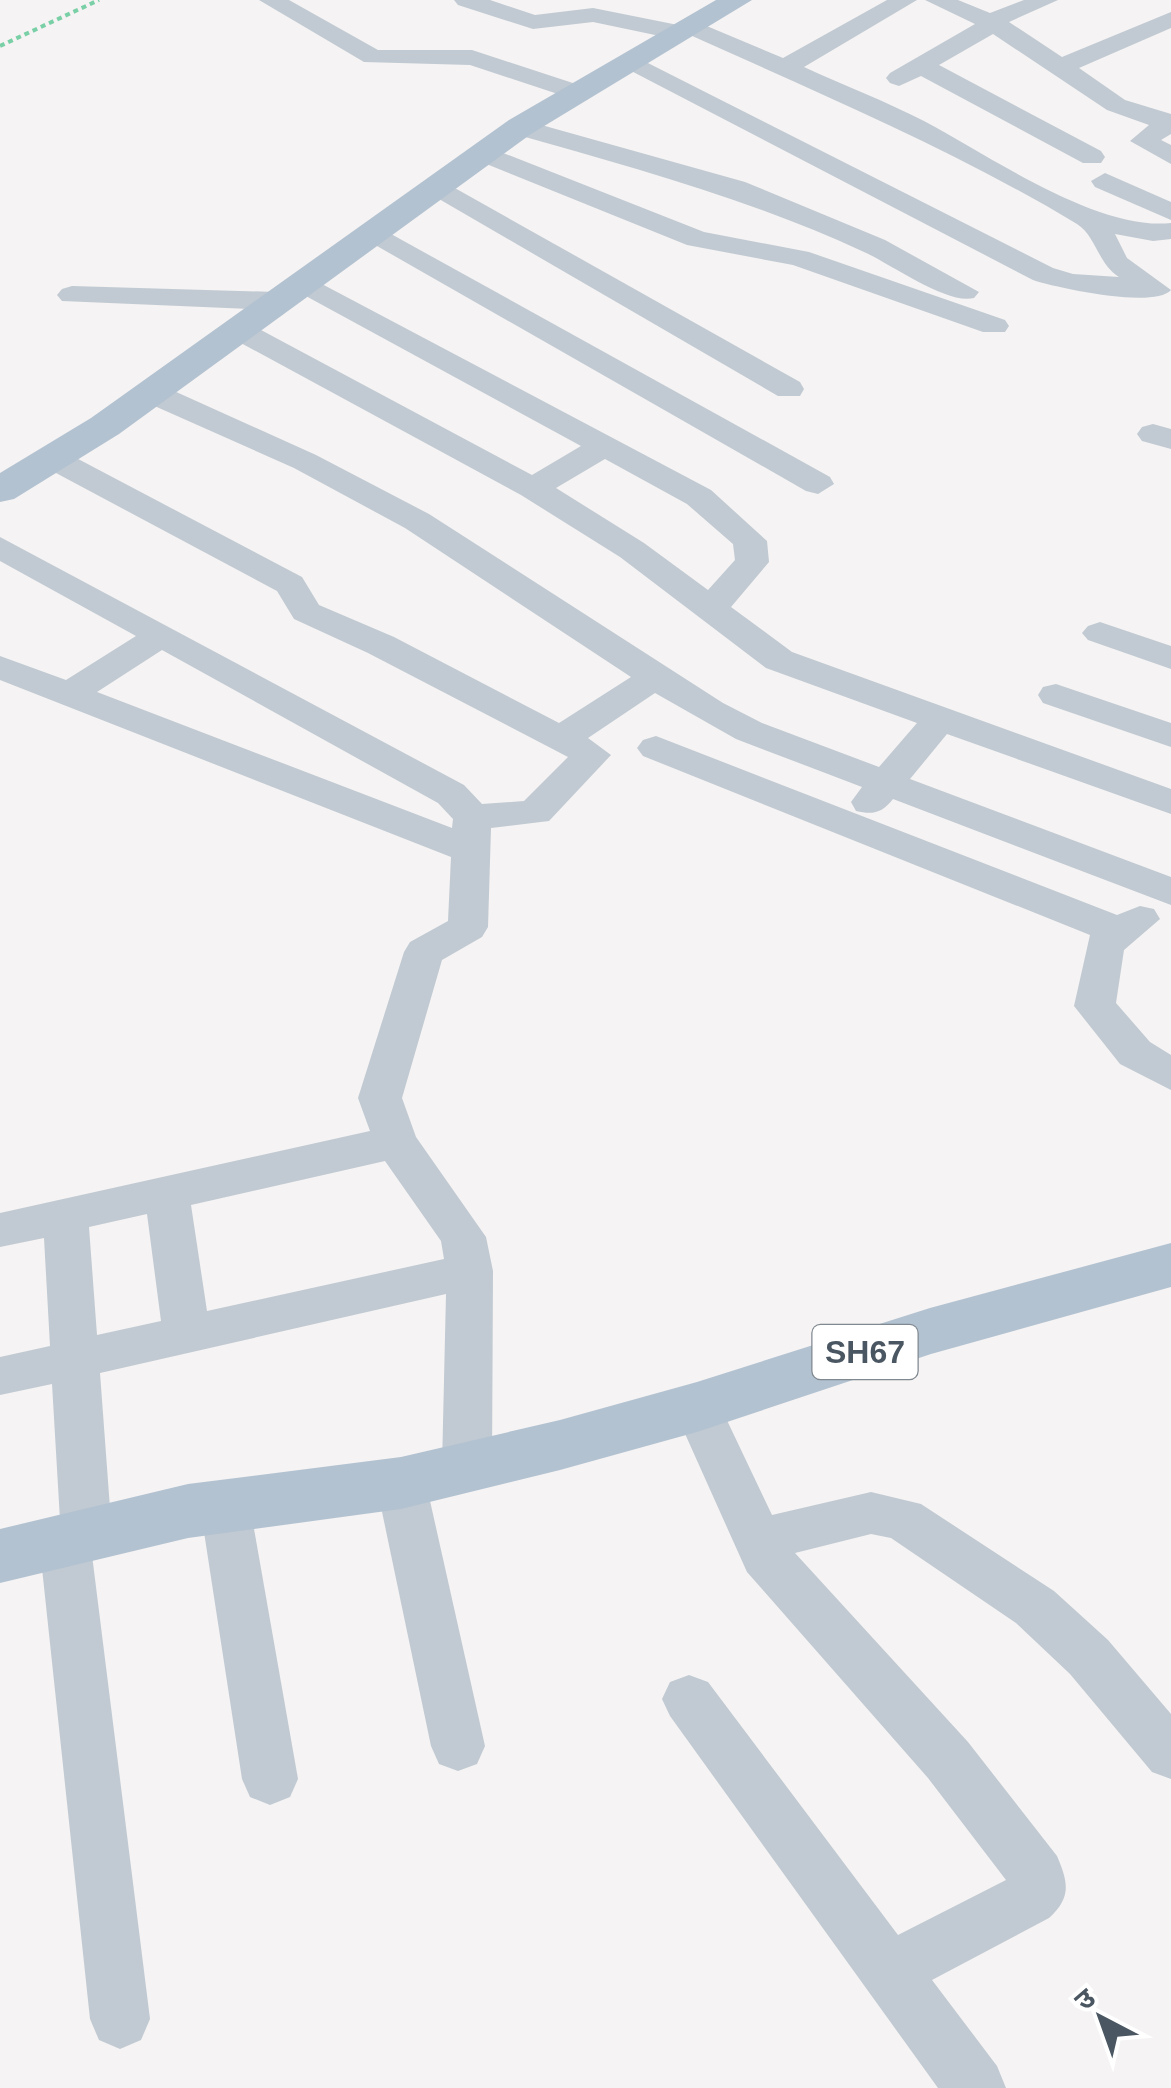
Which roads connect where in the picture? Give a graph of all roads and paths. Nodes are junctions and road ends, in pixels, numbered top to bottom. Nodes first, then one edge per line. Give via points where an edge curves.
1 (99, 0) edge
2 (271, 0) edge
3 (466, 0) edge
4 (523, 0) edge
5 (737, 0) edge
6 (904, 0) edge
7 (937, 0) edge
8 (1046, 0) edge
9 (576, 17) junction
10 (992, 22) junction
11 (1168, 24) edge
12 (684, 30) junction
13 (0, 46) edge
14 (627, 62) junction
15 (920, 65) junction
16 (1062, 66) junction
17 (786, 67) junction
18 (576, 92) junction
19 (861, 102) junction
20 (1170, 123) edge
21 (520, 127) junction
22 (483, 153) junction
23 (1171, 156) edge
24 (437, 186) junction
25 (1171, 212) edge
26 (1094, 222) junction
27 (837, 230) junction
28 (1171, 231) edge
29 (373, 232) junction
30 (790, 256) junction
31 (1162, 290) edge
32 (289, 292) junction
33 (72, 295) dead end
34 (238, 330) junction
35 (788, 389) dead end
36 (152, 392) junction
37 (605, 445) junction
38 (52, 458) junction
39 (818, 484) dead end
40 (533, 488) junction
41 (0, 490) edge
42 (0, 547) edge
43 (710, 609) junction
44 (1100, 633) dead end
45 (162, 635) junction
46 (1171, 658) edge
47 (0, 667) edge
48 (654, 678) junction
49 (69, 694) junction
50 (1056, 695) dead end
51 (940, 719) junction
52 (1171, 736) edge
53 (560, 739) junction
54 (656, 748) dead end
55 (886, 783) junction
56 (1171, 802) edge
57 (850, 825) junction
58 (472, 833) junction
59 (1171, 894) edge
60 (1122, 932) junction
61 (1171, 1075) edge
62 (396, 1142) junction
63 (166, 1191) junction
64 (65, 1213) junction
65 (0, 1230) edge
66 (1169, 1269) edge
67 (470, 1271) junction
68 (187, 1335) junction
69 (75, 1360) junction
70 (0, 1376) edge
71 (697, 1406) junction
72 (511, 1456) junction
73 (401, 1482) junction
74 (224, 1506) junction
75 (75, 1538) junction
76 (756, 1541) junction
77 (0, 1556) edge
78 (690, 1699) dead end
79 (458, 1746) dead end
80 (1171, 1754) edge
81 (270, 1779) dead end
82 (888, 1972) junction
83 (120, 2019) dead end
84 (975, 2088) edge

1 - 13 path
2 - 18 street via 372,57 472,58
3 - 9 street via 533,22
4 - 9 street
5 - 12 main road
6 - 17 street
7 - 10 street
8 - 10 street
9 - 12 street
10 - 15 street
10 - 16 street
11 - 16 street
12 - 14 main road
12 - 17 street
14 - 18 main road
14 - 31 street via 1043,274 1070,283
15 - 19 street
15 - 25 street
16 - 20 street via 1116,105
17 - 19 street
18 - 21 main road
19 - 26 street
20 - 23 street via 1142,141
21 - 22 main road
21 - 27 street via 720,183
22 - 24 main road
22 - 30 street via 697,239
24 - 29 main road
24 - 35 street
26 - 28 street
26 - 31 street via 1116,263
27 - 30 street
27 - 30 street via 1001,320
29 - 32 main road
29 - 39 street
32 - 33 street
32 - 34 main road
32 - 37 street
34 - 36 main road
34 - 40 street
36 - 38 main road
36 - 48 street via 241,429 452,542
37 - 40 street
37 - 43 street via 698,497 750,541 752,562
38 - 41 main road
38 - 53 street via 290,584 306,612
40 - 43 street
42 - 45 street
43 - 51 street via 778,660
44 - 46 street
45 - 49 street
45 - 58 street via 451,794
47 - 49 street
48 - 53 street
48 - 55 street via 749,731
49 - 58 street
50 - 52 street
51 - 55 street
51 - 56 street
53 - 58 street via 592,755 535,812
54 - 57 street
55 - 57 street
55 - 59 street
57 - 60 street
58 - 62 street via 468,927 424,952 380,1098
59 - 60 street
60 - 61 street via 1105,944 1095,1006 1135,1053
62 - 63 street
62 - 67 street via 463,1237
63 - 64 street
63 - 68 street
64 - 65 street
64 - 69 street
66 - 71 main road, SH67 via 930,1331
67 - 68 street
67 - 72 street
68 - 69 street
69 - 70 street
69 - 75 street
71 - 72 main road, SH67
71 - 76 street
72 - 73 main road, SH67
73 - 74 main road, SH67
73 - 79 street
74 - 75 main road, SH67
74 - 81 street
75 - 77 main road, SH67
75 - 83 street
76 - 80 street via 871,1513 903,1519 1017,1591 1089,1657
76 - 82 street via 779,1575 948,1760 1038,1875 1040,1888 1028,1898
78 - 82 street
82 - 84 street

